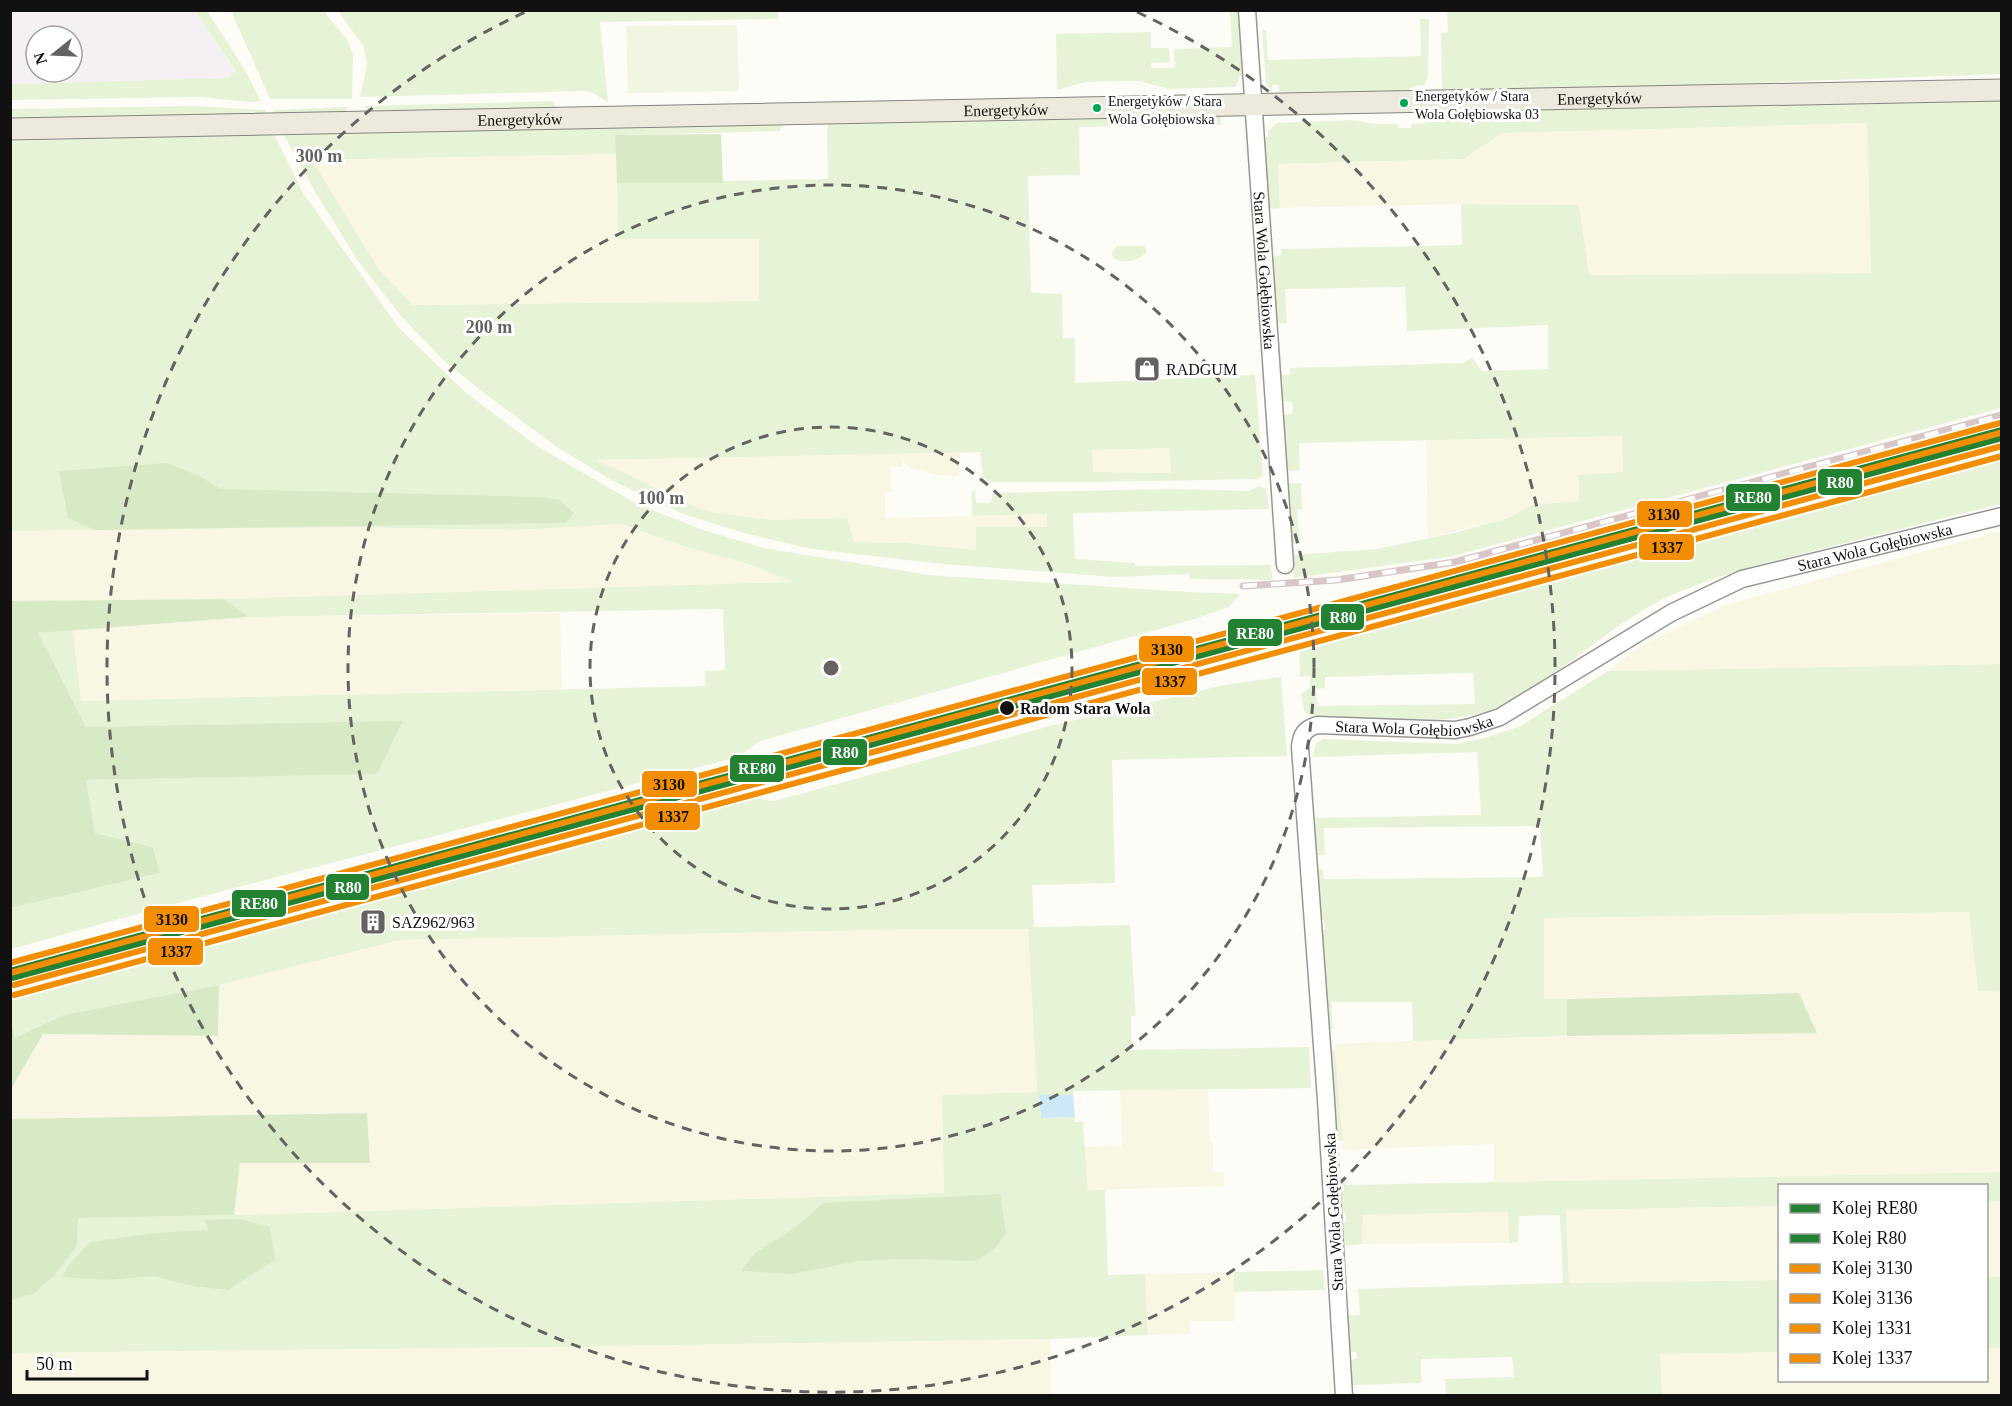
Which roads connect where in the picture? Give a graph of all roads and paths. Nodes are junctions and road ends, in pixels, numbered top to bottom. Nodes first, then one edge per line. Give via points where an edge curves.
1 (1247, 10) edge
2 (2001, 90) edge
3 (1253, 106) junction
4 (10, 129) edge
5 (2001, 516) edge
6 (1285, 565) dead end
7 (1344, 1395) edge

1 - 3 street, Stara Wola Gołębiowska
2 - 3 main road, Energetyków
3 - 4 main road, Energetyków
3 - 6 street, Stara Wola Gołębiowska
5 - 7 street, Stara Wola Gołębiowska via 1742,579 1671,613 1500,717 1470,728 1317,725 1302,734

